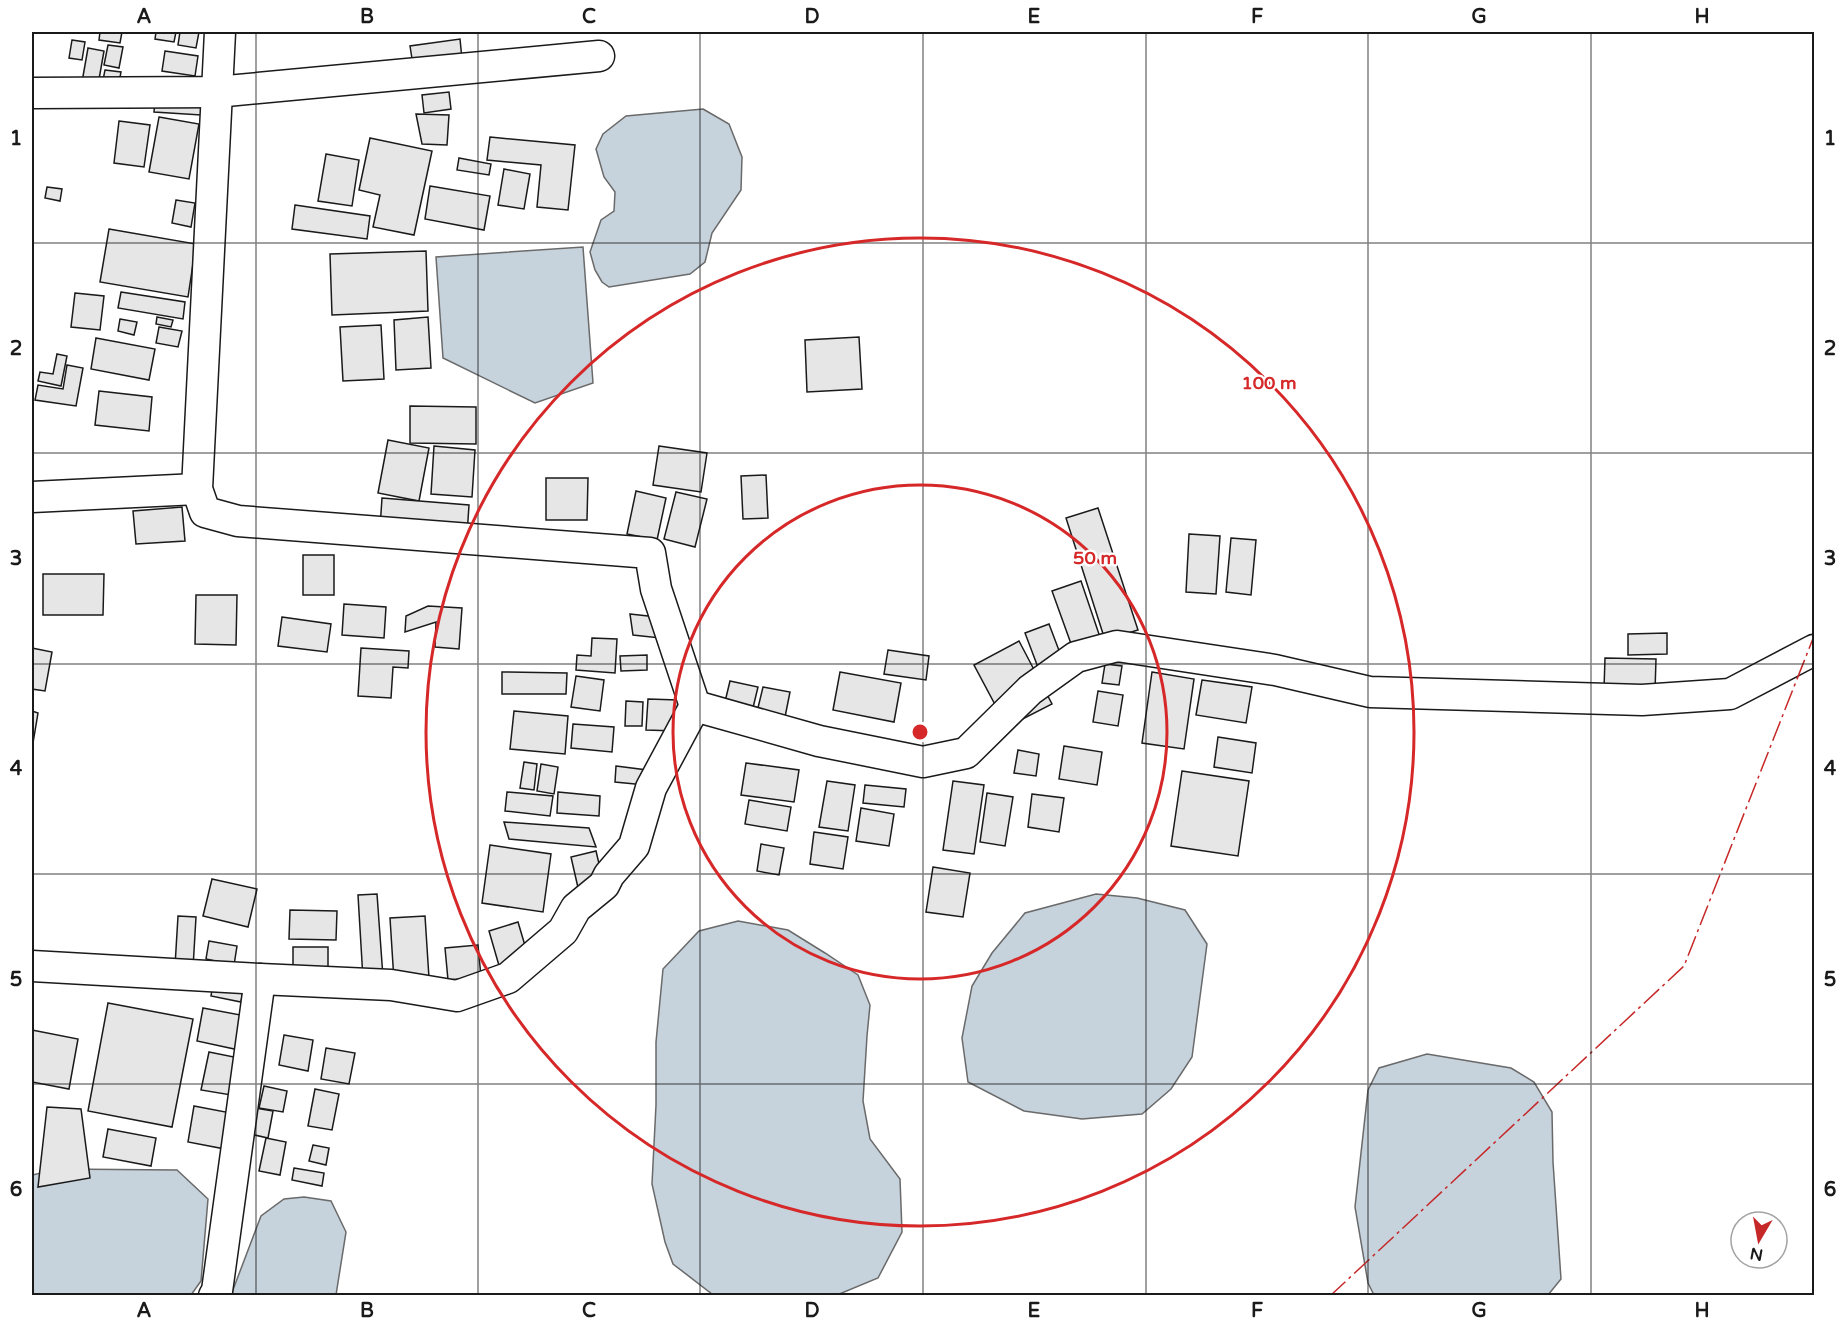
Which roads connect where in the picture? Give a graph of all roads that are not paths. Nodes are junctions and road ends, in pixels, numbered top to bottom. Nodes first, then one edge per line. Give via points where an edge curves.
1 (220, 32) edge
2 (599, 56) dead end
3 (216, 92) junction
4 (32, 93) edge
5 (197, 489) junction
6 (32, 497) edge
7 (1815, 650) edge
8 (695, 706) junction
9 (32, 966) edge
10 (260, 979) junction
11 (214, 1296) edge

1 - 3 street
2 - 3 street
3 - 4 street
3 - 5 street
5 - 6 street
5 - 8 street via 205,512 238,520 650,553 656,589
7 - 8 street via 1730,694 1642,700 1370,692 1275,670 1117,646 1076,657 1030,690 966,753 923,762 819,741
8 - 10 street via 651,789 634,846 604,885 576,908 563,932 508,978 457,996 392,985
9 - 10 street
10 - 11 street

